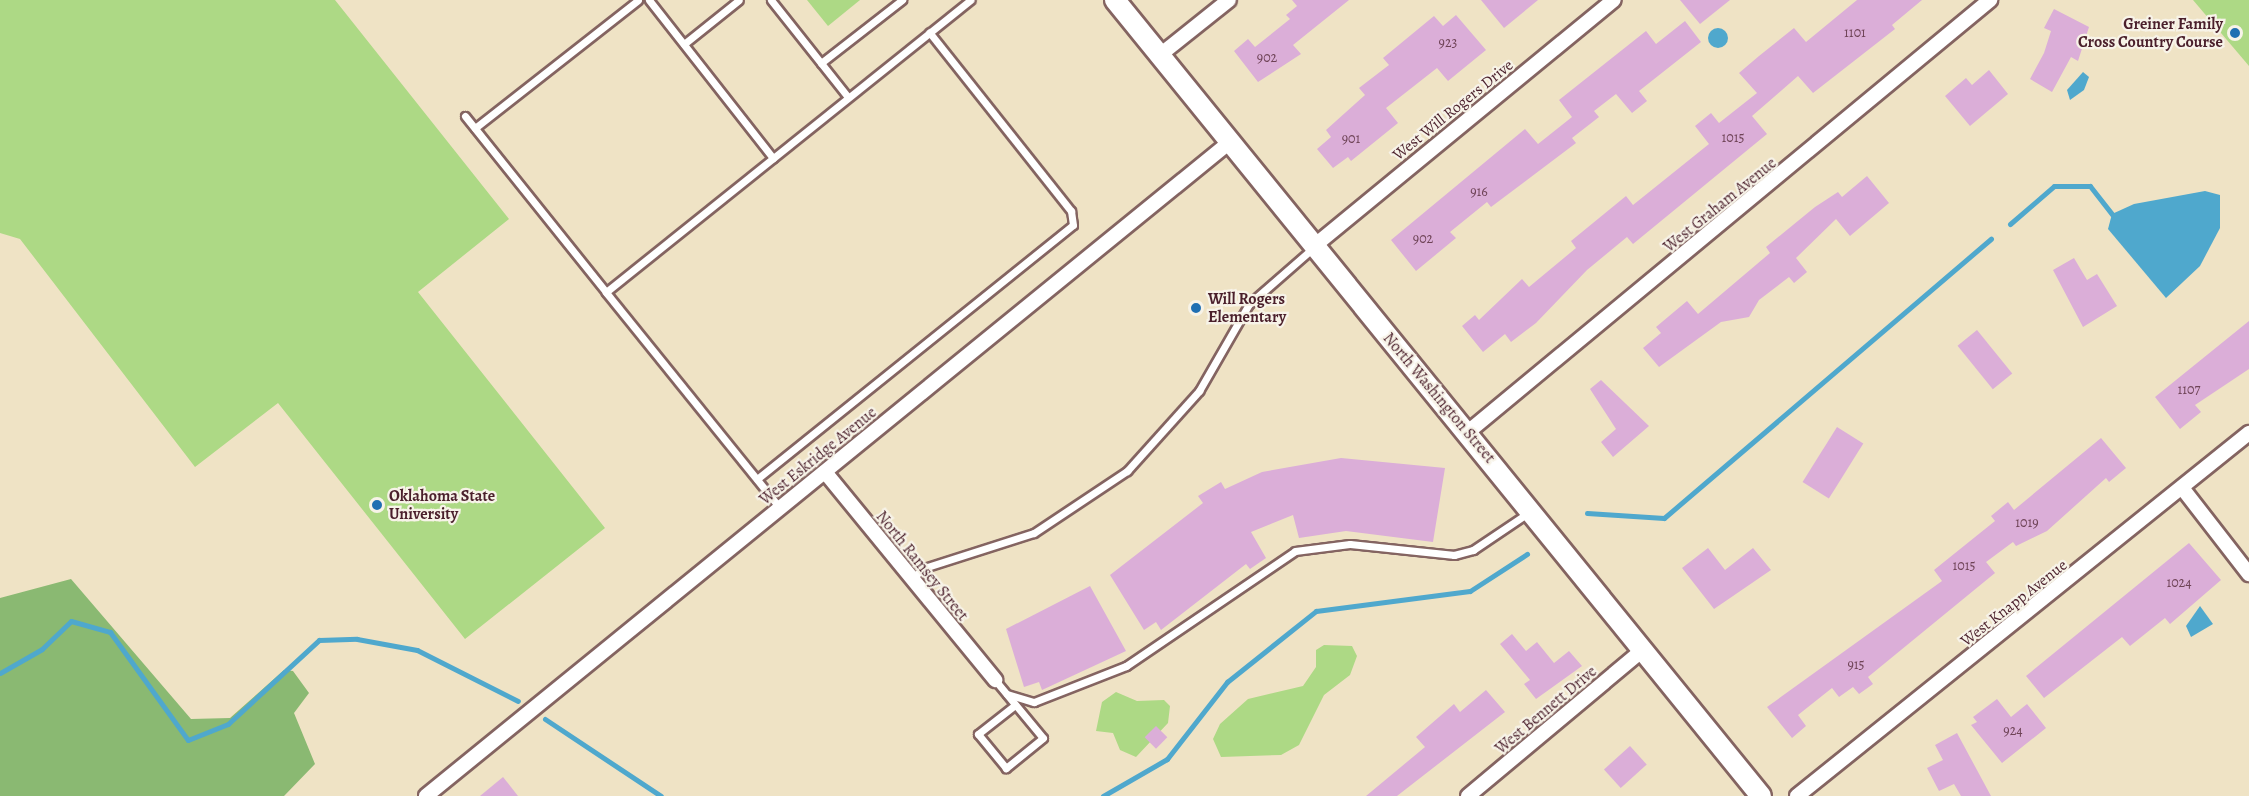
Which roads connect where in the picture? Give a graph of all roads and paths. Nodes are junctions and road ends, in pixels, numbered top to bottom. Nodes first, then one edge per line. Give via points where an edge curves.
1 (638, 0) edge
2 (649, 0) edge
3 (739, 0) edge
4 (771, 0) edge
5 (902, 0) edge
6 (970, 0) edge
7 (1115, 0) edge
8 (1229, 0) edge
9 (1614, 0) edge
10 (1990, 0) edge
11 (929, 32) junction
12 (684, 44) junction
13 (1160, 55) junction
14 (821, 63) junction
15 (848, 97) junction
16 (465, 116) dead end
17 (475, 128) junction
18 (1231, 141) junction
19 (773, 158) junction
20 (1313, 248) junction
21 (606, 292) junction
22 (1468, 432) junction
23 (2249, 433) edge
24 (825, 472) junction
25 (757, 479) junction
26 (2183, 489) junction
27 (780, 508) junction
28 (1533, 511) junction
29 (2249, 574) edge
30 (911, 579) junction
31 (1644, 649) junction
32 (995, 680) joint
33 (1007, 694) junction
34 (1015, 705) junction
35 (426, 796) edge
36 (1468, 796) edge
37 (1761, 796) edge
38 (1797, 796) edge

1 - 17 lane
2 - 12 lane
3 - 12 lane
4 - 14 lane
5 - 14 lane
6 - 11 lane
7 - 13 main road, North Washington Street
8 - 13 street
9 - 20 street, West Will Rogers Drive
10 - 22 street, West Graham Avenue
11 - 15 lane
11 - 25 lane via 1066,205 1072,225
12 - 19 lane
13 - 18 main road, North Washington Street
14 - 15 lane
15 - 19 lane
16 - 17 lane
17 - 21 lane
18 - 20 main road, North Washington Street
18 - 24 street, West Eskridge Avenue
19 - 21 lane
20 - 22 main road, North Washington Street
20 - 30 lane via 1249,304 1198,391 1127,471 1034,533 924,568
21 - 25 lane
22 - 28 main road, North Washington Street
23 - 26 street, West Knapp Avenue
24 - 27 street, West Eskridge Avenue
24 - 30 street, North Ramsey Street
25 - 27 lane
26 - 29 street
26 - 38 street, West Knapp Avenue
27 - 35 street, West Eskridge Avenue
28 - 31 main road, North Washington Street
28 - 33 lane via 1473,550 1454,555 1350,544 1294,551 1126,666 1034,702
30 - 32 street, North Ramsey Street
31 - 36 street, West Bennett Drive
31 - 37 main road, North Washington Street
32 - 33 lane
33 - 34 lane
34 - 34 lane via 1043,738 1006,768 978,734

